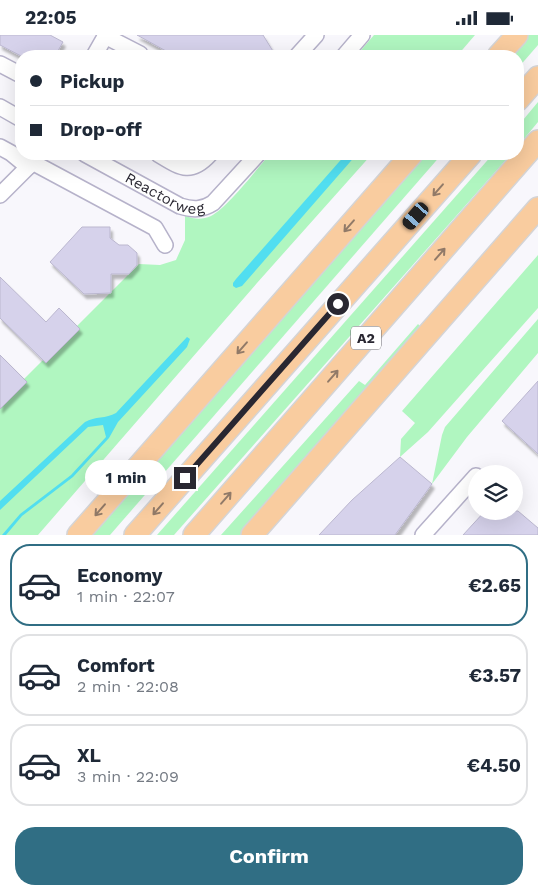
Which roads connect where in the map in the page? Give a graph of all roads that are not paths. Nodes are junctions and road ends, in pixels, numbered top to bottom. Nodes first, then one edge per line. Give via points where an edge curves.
1 (106, 35) edge
2 (316, 35) edge
3 (362, 35) edge
4 (517, 35) edge
5 (97, 50) edge
6 (133, 50) edge
7 (302, 50) edge
8 (349, 50) edge
9 (503, 50) edge
10 (0, 64) edge
11 (15, 72) edge
12 (538, 77) edge
13 (524, 93) edge
14 (0, 107) edge
15 (15, 116) edge
16 (538, 141) edge
17 (0, 147) edge
18 (15, 155) edge
19 (524, 157) edge
20 (96, 160) edge
21 (168, 160) edge
22 (204, 160) edge
23 (252, 160) edge
24 (407, 160) edge
25 (465, 160) edge
26 (521, 160) edge
27 (32, 161) edge
28 (0, 195) edge
29 (538, 209) edge
30 (165, 245) dead end
31 (468, 485) edge
32 (78, 535) edge
33 (135, 535) edge
34 (194, 535) edge
35 (252, 535) edge
36 (423, 535) edge

1 - 5 street
1 - 6 street
2 - 7 street
3 - 8 street
4 - 9 highway
10 - 11 street
12 - 13 highway
14 - 15 street
19 -> 16 highway, A2
17 - 18 street
20 - 23 street, Reactorweg via 180,206 198,209 213,203
21 - 22 street, Reactorweg via 180,167 191,168
24 -> 32 highway
25 -> 33 highway
34 -> 26 highway, A2
27 - 28 street
27 - 30 street via 155,228
29 - 35 highway
31 - 36 street

